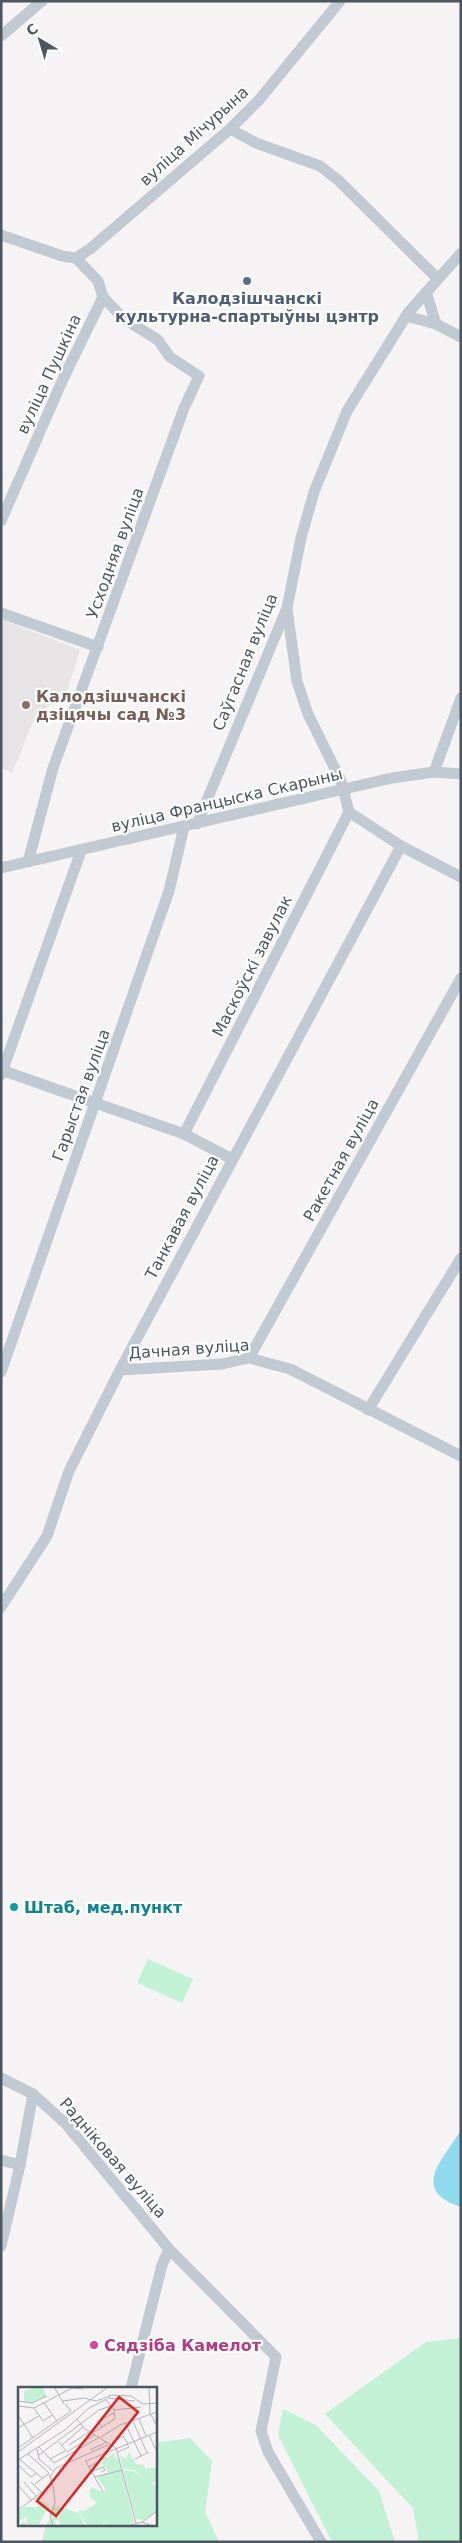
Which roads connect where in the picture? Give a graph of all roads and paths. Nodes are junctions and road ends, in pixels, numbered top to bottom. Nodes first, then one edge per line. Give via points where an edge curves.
1 (42, 1) edge
2 (340, 1) edge
3 (1, 36) edge
4 (230, 130) junction
5 (1, 235) edge
6 (461, 253) edge
7 (76, 258) junction
8 (436, 278) junction
9 (426, 292) junction
10 (103, 296) junction
11 (406, 316) junction
12 (436, 324) junction
13 (461, 337) edge
14 (1, 521) edge
15 (287, 608) junction
16 (1, 613) edge
17 (98, 647) junction
18 (461, 698) edge
19 (434, 772) junction
20 (461, 774) edge
21 (343, 789) junction
22 (349, 812) junction
23 (197, 824) junction
24 (184, 827) junction
25 (401, 846) junction
26 (81, 850) junction
27 (28, 862) junction
28 (1, 868) edge
29 (461, 877) edge
30 (461, 978) edge
31 (2, 1072) edge
32 (94, 1102) junction
33 (184, 1134) junction
34 (232, 1159) junction
35 (461, 1258) edge
36 (249, 1358) junction
37 (120, 1370) junction
38 (1, 1372) edge
39 (368, 1410) junction
40 (461, 1456) edge
41 (1, 1607) edge
42 (1, 2078) edge
43 (34, 2094) junction
44 (1, 2160) edge
45 (20, 2165) junction
46 (1, 2246) edge
47 (170, 2249) junction
48 (131, 2387) edge
49 (321, 2542) edge

1 - 3 street
2 - 4 street, вуліца Мічурына via 259,100
4 - 7 street, вуліца Мічурына
4 - 8 street via 320,166
5 - 7 street
6 - 8 street, Саўгасная вуліца
7 - 10 street via 98,281
8 - 9 street, Саўгасная вуліца
9 - 11 street, Саўгасная вуліца
9 - 12 street
10 - 14 street, вуліца Пушкіна
10 - 17 street, Усходняя вуліца via 123,318 158,340 170,357 199,376 184,408
11 - 12 street
11 - 15 street, Саўгасная вуліца via 347,411 314,492
12 - 13 street
15 - 21 street via 298,681 308,714
15 - 23 street, Саўгасная вуліца
16 - 17 street
17 - 27 street, Усходняя вуліца via 53,768
18 - 19 street
19 - 20 street, вуліца Францыска Скарыны
19 - 21 street, вуліца Францыска Скарыны
21 - 22 street
21 - 23 street, вуліца Францыска Скарыны
22 - 25 street
22 - 33 street, Маскоўскі завулак
23 - 24 street, вуліца Францыска Скарыны
24 - 26 street, вуліца Францыска Скарыны
24 - 32 street, Гарыстая вуліца via 169,891 120,1038
25 - 29 street
25 - 34 street, Танкавая вуліца
26 - 27 street, вуліца Францыска Скарыны
26 - 31 street
27 - 28 street, вуліца Францыска Скарыны
30 - 36 street, Ракетная вуліца
31 - 32 street
32 - 33 street
32 - 38 street, Гарыстая вуліца
33 - 34 street
34 - 37 street, Танкавая вуліца
35 - 39 street
36 - 37 street, Дачная вуліца via 222,1364
36 - 39 street, Дачная вуліца via 290,1369
37 - 41 street, Танкавая вуліца via 69,1470 47,1536
39 - 40 street, Дачная вуліца
42 - 43 street, Радніковая вуліца
43 - 45 street
43 - 47 street, Радніковая вуліца via 66,2124
44 - 45 street
45 - 46 street
47 - 48 street via 162,2265
47 - 49 street, Радніковая вуліца via 276,2357 261,2431 268,2452

